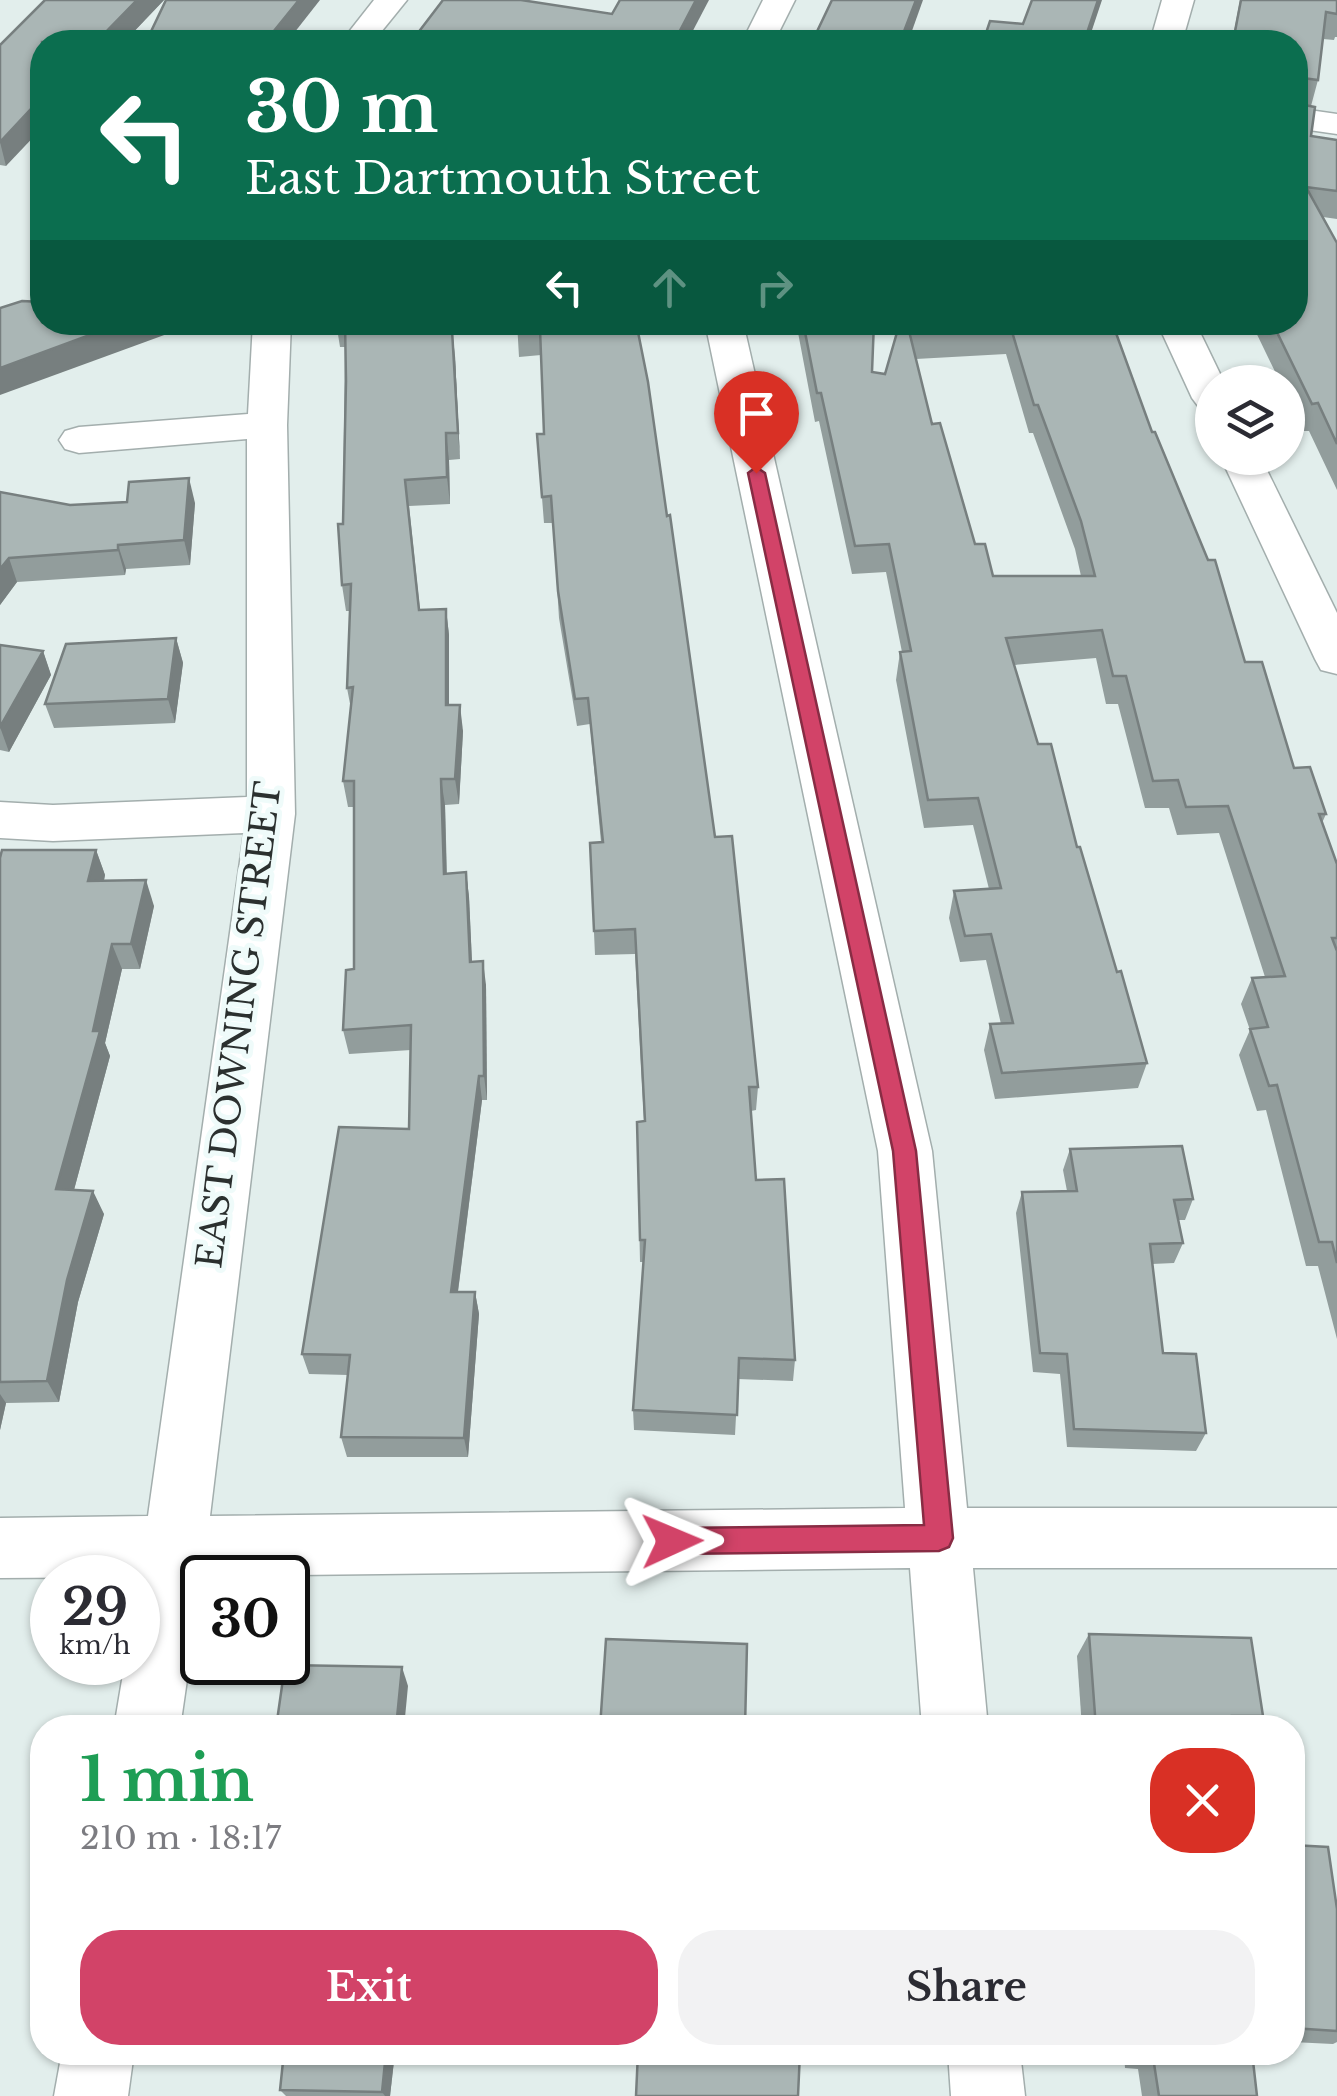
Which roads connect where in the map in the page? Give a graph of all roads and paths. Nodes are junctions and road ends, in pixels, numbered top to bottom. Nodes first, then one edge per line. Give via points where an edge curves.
1 (391, 0) edge
2 (779, 0) edge
3 (1178, 0) edge
4 (367, 30) edge
5 (764, 30) edge
6 (1169, 30) edge
7 (1308, 120) edge
8 (1337, 124) edge
9 (271, 335) edge
10 (727, 335) edge
11 (1182, 335) edge
12 (1196, 365) edge
13 (267, 426) junction
14 (79, 440) dead end
15 (1249, 475) edge
16 (1337, 659) edge
17 (270, 814) junction
18 (0, 820) edge
19 (939, 1538) junction
20 (1337, 1538) edge
21 (175, 1546) junction
22 (0, 1548) edge
23 (150, 1715) edge
24 (955, 1715) edge
25 (96, 2065) edge
26 (985, 2065) edge
27 (92, 2096) edge
28 (988, 2096) edge

1 - 4 street
2 - 5 street
3 - 6 street
7 - 8 street
9 - 13 street, EAST DOWNING STREET
10 - 19 street via 904,1151
11 - 12 street
13 - 14 street
13 - 17 street, EAST DOWNING STREET
15 - 16 street
17 - 18 street
17 - 21 street, EAST DOWNING STREET
19 - 20 street
19 - 21 street
19 - 24 street
21 - 22 street
21 - 23 street, EAST DOWNING STREET
25 - 27 street
26 - 28 street

